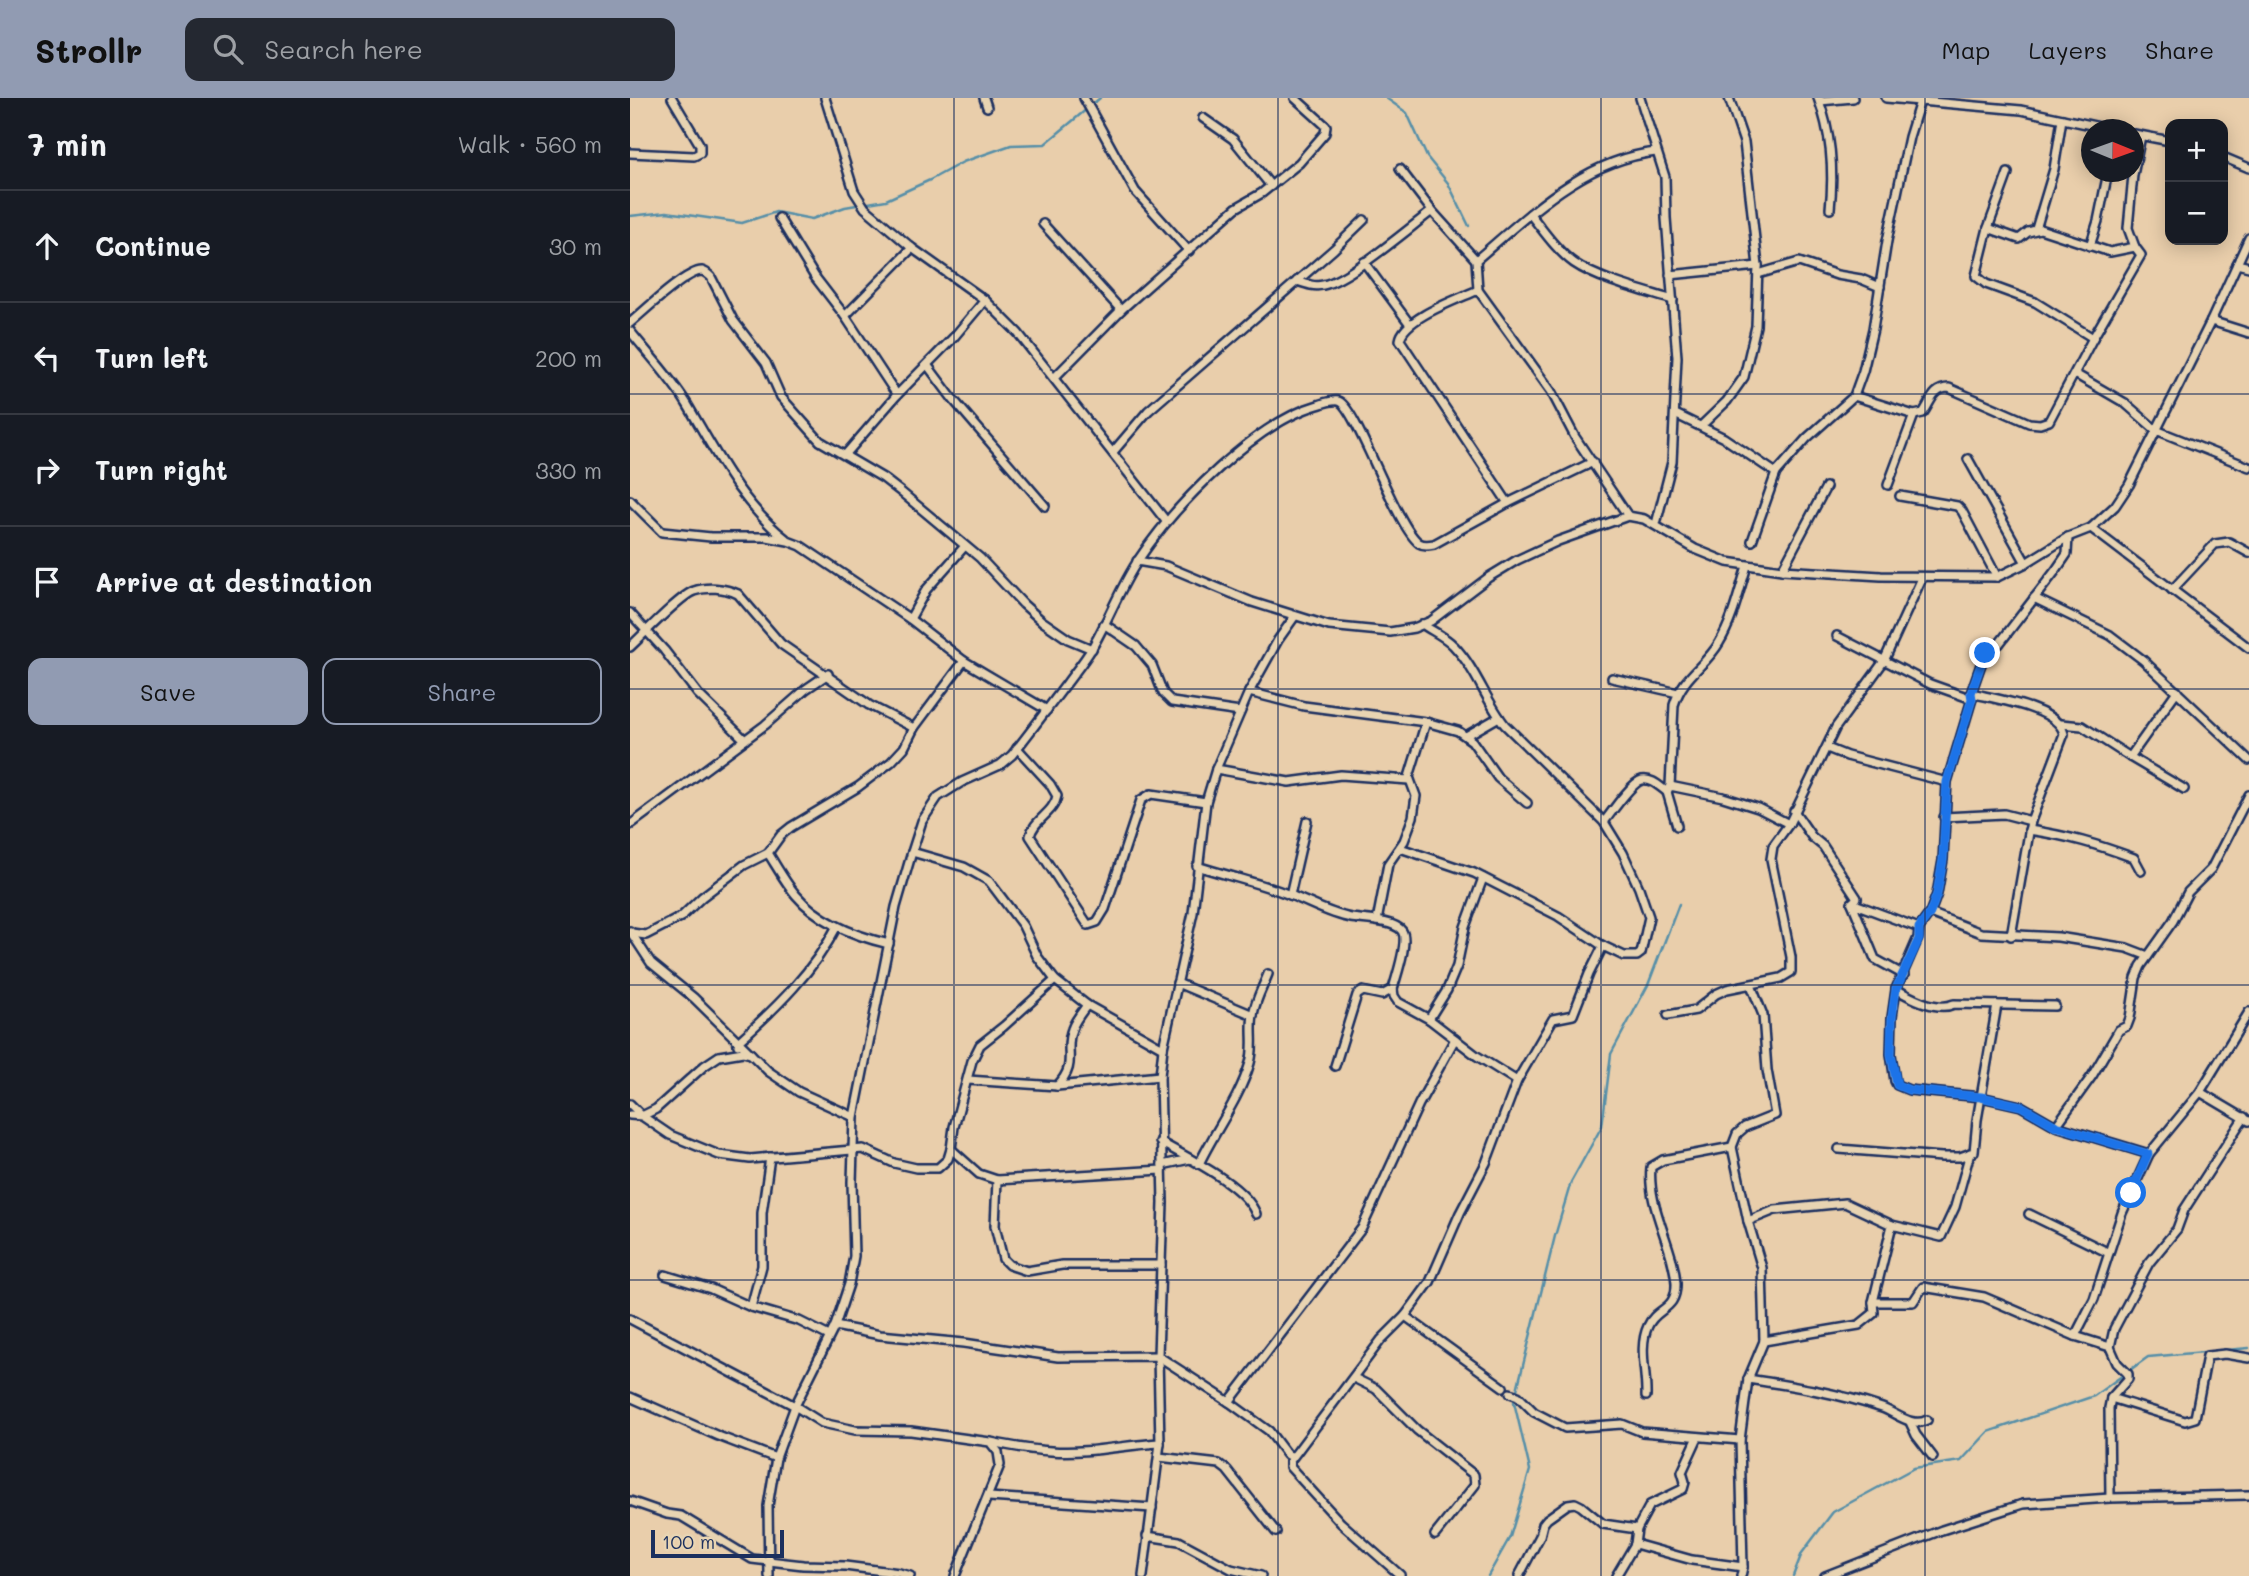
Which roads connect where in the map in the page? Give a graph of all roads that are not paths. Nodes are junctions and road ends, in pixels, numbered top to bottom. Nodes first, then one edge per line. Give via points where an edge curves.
1 (672, 98) edge
2 (825, 98) edge
3 (984, 98) edge
4 (1084, 98) edge
5 (1295, 98) edge
6 (1640, 98) edge
7 (1729, 98) edge
8 (1853, 98) edge
9 (1886, 98) edge
10 (1894, 98) edge
11 (1921, 99) edge
12 (1819, 100) edge
13 (987, 107) dead end
14 (1203, 118) dead end
15 (2062, 119) junction
16 (2081, 123) edge
17 (2144, 136) edge
18 (2165, 140) edge
19 (1656, 152) junction
20 (630, 153) edge
21 (2228, 159) edge
22 (2249, 168) edge
23 (1400, 169) dead end
24 (2008, 173) dead end
25 (2106, 182) edge
26 (2132, 182) edge
27 (1271, 186) junction
28 (1830, 209) dead end
29 (1432, 211) junction
30 (1530, 214) junction
31 (779, 218) dead end
32 (1364, 220) dead end
33 (1043, 224) dead end
34 (1988, 228) junction
35 (2036, 229) junction
36 (2249, 238) edge
37 (2090, 246) junction
38 (2135, 247) junction
39 (912, 248) junction
40 (1189, 251) junction
41 (1476, 260) junction
42 (1364, 262) junction
43 (2237, 264) junction
44 (2249, 267) edge
45 (1758, 270) junction
46 (1670, 275) junction
47 (1297, 281) junction
48 (1880, 287) junction
49 (1478, 290) junction
50 (985, 300) junction
51 (1673, 300) junction
52 (1121, 310) junction
53 (845, 316) junction
54 (2211, 321) junction
55 (630, 323) edge
56 (1409, 323) junction
57 (630, 331) edge
58 (2249, 333) edge
59 (2093, 338) junction
60 (928, 366) junction
61 (2076, 374) junction
62 (1054, 377) junction
63 (897, 395) junction
64 (1854, 396) junction
65 (1675, 414) junction
66 (1914, 415) junction
67 (1700, 426) junction
68 (2156, 430) junction
69 (1113, 452) junction
70 (845, 455) junction
71 (1968, 459) dead end
72 (1593, 463) junction
73 (2249, 467) edge
74 (1776, 473) junction
75 (1888, 485) dead end
76 (1826, 487) dead end
77 (1900, 496) dead end
78 (630, 500) edge
79 (1508, 503) junction
80 (1045, 506) dead end
81 (1629, 516) junction
82 (1166, 520) junction
83 (1656, 524) junction
84 (2091, 528) junction
85 (2068, 537) junction
86 (788, 541) junction
87 (1752, 541) dead end
88 (965, 546) junction
89 (2249, 553) edge
90 (1137, 561) junction
91 (2026, 563) junction
92 (1747, 566) junction
93 (1782, 570) junction
94 (1997, 577) junction
95 (1922, 578) junction
96 (2172, 590) junction
97 (2034, 598) junction
98 (630, 613) edge
99 (1295, 616) junction
100 (910, 619) junction
101 (1104, 624) junction
102 (1422, 624) junction
103 (646, 632) junction
104 (2249, 633) edge
105 (1837, 636) dead end
106 (2242, 641) junction
107 (630, 647) edge
108 (2249, 648) edge
109 (1092, 649) junction
110 (964, 661) junction
111 (1884, 661) junction
112 (828, 674) junction
113 (1612, 678) dead end
114 (2177, 691) junction
115 (1249, 692) junction
116 (1678, 693) junction
117 (1972, 696) junction
118 (1047, 710) junction
119 (1240, 712) junction
120 (1499, 718) junction
121 (1426, 722) junction
122 (2061, 724) junction
123 (914, 728) junction
124 (1466, 736) junction
125 (745, 740) junction
126 (1017, 748) junction
127 (1827, 748) junction
128 (2130, 757) junction
129 (2249, 760) edge
130 (1216, 769) junction
131 (1409, 780) junction
132 (1947, 782) junction
133 (1668, 789) junction
134 (2184, 789) dead end
135 (2249, 794) edge
136 (1206, 802) junction
137 (1527, 803) dead end
138 (1794, 811) junction
139 (1944, 817) junction
140 (1307, 821) dead end
141 (2031, 821) junction
142 (1604, 822) junction
143 (1789, 824) junction
144 (630, 825) edge
145 (1677, 825) dead end
146 (2029, 830) junction
147 (1400, 848) junction
148 (912, 852) junction
149 (768, 853) junction
150 (1197, 866) junction
151 (2141, 871) dead end
152 (1483, 878) junction
153 (1290, 895) junction
154 (1852, 903) junction
155 (1930, 913) junction
156 (1377, 921) junction
157 (837, 926) junction
158 (1919, 928) junction
159 (631, 932) edge
160 (646, 935) junction
161 (2011, 936) junction
162 (889, 944) junction
163 (1604, 946) junction
164 (640, 948) junction
165 (2148, 956) junction
166 (1268, 974) dead end
167 (1904, 975) junction
168 (1055, 980) junction
169 (1177, 983) junction
170 (1751, 985) junction
171 (1394, 989) junction
172 (1896, 989) junction
173 (1087, 1005) junction
174 (1997, 1005) junction
175 (2055, 1006) dead end
176 (2249, 1012) edge
177 (1252, 1015) junction
178 (1668, 1015) dead end
179 (1429, 1019) junction
180 (1455, 1040) junction
181 (739, 1041) junction
182 (1164, 1048) junction
183 (735, 1052) junction
184 (751, 1054) junction
185 (1335, 1066) dead end
186 (1160, 1076) junction
187 (968, 1080) junction
188 (1517, 1081) junction
189 (1057, 1086) junction
190 (2200, 1092) junction
191 (1981, 1097) junction
192 (630, 1104) edge
193 (630, 1115) edge
194 (642, 1116) junction
195 (855, 1117) junction
196 (2247, 1119) edge
197 (2056, 1126) junction
198 (1160, 1142) junction
199 (1732, 1147) junction
200 (951, 1149) junction
201 (1839, 1149) dead end
202 (853, 1150) junction
203 (1970, 1153) junction
204 (2148, 1154) junction
205 (770, 1157) junction
206 (1195, 1162) junction
207 (1162, 1168) junction
208 (997, 1180) junction
209 (1256, 1214) dead end
210 (2029, 1214) dead end
211 (1748, 1221) junction
212 (1892, 1225) junction
213 (2109, 1253) junction
214 (1161, 1265) junction
215 (664, 1275) dead end
216 (1873, 1302) junction
217 (751, 1307) junction
218 (1405, 1316) junction
219 (630, 1319) edge
220 (835, 1325) junction
221 (830, 1336) junction
222 (2075, 1336) junction
223 (1764, 1340) junction
224 (2110, 1347) junction
225 (1158, 1356) junction
226 (2249, 1358) edge
227 (1354, 1378) junction
228 (1748, 1379) junction
229 (1503, 1387) dead end
230 (1510, 1393) dead end
231 (1646, 1396) dead end
232 (630, 1397) edge
233 (2111, 1398) junction
234 (1229, 1402) junction
235 (795, 1406) junction
236 (1927, 1420) dead end
237 (1910, 1422) junction
238 (1699, 1437) junction
239 (1740, 1440) junction
240 (990, 1442) junction
241 (1160, 1443) junction
242 (1292, 1456) junction
243 (1159, 1457) junction
244 (1933, 1457) dead end
245 (776, 1458) junction
246 (2249, 1495) edge
247 (989, 1497) junction
248 (2110, 1498) junction
249 (630, 1501) edge
250 (1152, 1508) junction
251 (1637, 1529) junction
252 (1276, 1532) dead end
253 (1435, 1535) dead end
254 (1147, 1536) junction
255 (1635, 1544) junction
256 (769, 1561) junction
257 (1743, 1567) junction
258 (862, 1572) edge
259 (1400, 1575) edge
260 (769, 1576) edge
261 (910, 1576) edge
262 (955, 1576) edge
263 (1143, 1576) edge
264 (1261, 1576) edge
265 (1519, 1576) edge
266 (1616, 1576) edge
267 (1741, 1576) edge
268 (1825, 1576) edge

1 - 20 street via 700,145 700,153
2 - 39 street via 853,191 865,208
3 - 13 street
4 - 40 street via 1135,191
5 - 27 street via 1326,129 1299,163
6 - 19 street
7 - 45 street via 1744,142
8 - 12 street
9 - 10 street
10 - 11 street
11 - 15 street
11 - 48 street via 1886,241
12 - 28 street via 1833,156
14 - 27 street via 1233,139
15 - 16 street
15 - 35 street via 2054,169
17 - 18 street
19 - 30 street via 1600,166
19 - 46 street via 1665,177
21 - 22 street
23 - 29 street
24 - 34 street
25 - 37 street
26 - 38 street via 2128,228
27 - 40 street via 1236,208
29 - 41 street
29 - 42 street
30 - 41 street
30 - 51 street via 1574,263
31 - 53 street
32 - 47 street
33 - 52 street
34 - 35 street via 2019,239
34 - 59 street via 1975,272 1980,280 2035,302
35 - 37 street
36 - 43 street
37 - 38 street via 2110,252
38 - 59 street via 2141,254
39 - 50 street
39 - 53 street
40 - 52 street
41 - 49 street
42 - 47 street via 1325,285
42 - 56 street
43 - 44 street
43 - 54 street
45 - 46 street
45 - 48 street via 1799,262
45 - 67 street via 1756,326 1744,377
46 - 51 street
47 - 69 street via 1148,411
48 - 64 street
49 - 56 street
49 - 72 street via 1551,391
50 - 60 street
50 - 62 street
51 - 65 street
52 - 62 street
53 - 63 street
54 - 58 street
54 - 68 street
55 - 70 street via 683,279 706,273 733,320 766,363 781,397 820,441
56 - 79 street via 1401,333 1403,347
57 - 86 street via 674,386 756,511
59 - 61 street
60 - 63 street
60 - 80 street
61 - 66 street via 2046,423 2029,423 1949,388 1939,390 1923,413
61 - 68 street via 2125,403
62 - 69 street
63 - 70 street
64 - 66 street
64 - 74 street
65 - 67 street
65 - 83 street via 1672,462
66 - 75 street
67 - 74 street
68 - 73 street
68 - 84 street via 2129,485
69 - 82 street
70 - 88 street via 901,492
71 - 91 street
72 - 79 street
72 - 81 street
74 - 87 street
76 - 93 street
77 - 94 street via 1957,506
78 - 86 street via 662,532
79 - 82 street via 1434,544 1418,542 1348,408 1335,400 1292,414 1257,436
81 - 83 street
81 - 102 street via 1517,560
82 - 90 street
83 - 92 street via 1713,558
84 - 85 street
84 - 96 street
85 - 91 street
85 - 97 street via 2067,554
86 - 100 street
88 - 100 street via 926,590
88 - 109 street via 1042,621
89 - 96 street via 2229,542 2215,544
90 - 99 street via 1166,566
90 - 101 street
91 - 94 street
92 - 93 street
92 - 116 street via 1717,646
93 - 95 street
94 - 95 street
95 - 111 street
96 - 106 street
97 - 114 street via 2110,635
97 - 117 street via 1999,644 1985,653
98 - 103 street
99 - 102 street via 1329,626 1390,632
99 - 115 street
100 - 110 street
101 - 109 street
101 - 119 street via 1136,646 1172,702
102 - 120 street via 1454,645
103 - 107 street
103 - 112 street via 694,591 724,589 738,594 781,644
103 - 125 street via 698,694
104 - 106 street
105 - 111 street
106 - 108 street
109 - 118 street
110 - 118 street
110 - 123 street
111 - 117 street via 1930,684
111 - 127 street via 1836,727
112 - 123 street via 869,705
112 - 125 street
113 - 116 street
114 - 128 street
114 - 129 street
115 - 119 street
115 - 121 street via 1304,706
116 - 133 street
117 - 122 street via 2048,715
117 - 132 street
118 - 126 street
119 - 130 street
120 - 124 street
120 - 142 street
121 - 124 street
121 - 131 street
122 - 128 street via 2082,726
122 - 141 street via 2063,742
123 - 149 street via 891,762 791,827
124 - 137 street via 1497,778
125 - 144 street
126 - 136 street via 1057,796 1030,836 1088,925 1097,922 1105,909 1141,800 1161,794
126 - 148 street via 1000,765 938,797 922,821
127 - 132 street
127 - 138 street
128 - 134 street
130 - 131 street via 1289,782 1341,775
130 - 136 street
131 - 147 street via 1416,800
132 - 139 street
133 - 142 street via 1638,781
133 - 143 street via 1723,797
133 - 145 street
135 - 165 street via 2211,869 2188,892
136 - 150 street
138 - 143 street
138 - 154 street via 1857,898
139 - 141 street via 2004,814
139 - 155 street via 1941,875
140 - 153 street
141 - 146 street
142 - 163 street via 1623,853 1649,917 1637,956 1624,956
143 - 170 street via 1773,846 1771,859 1793,967 1786,976
146 - 151 street via 2100,845 2134,858
146 - 161 street
147 - 152 street
147 - 156 street via 1388,864
148 - 162 street
148 - 168 street via 964,867 989,881
149 - 157 street via 795,894
149 - 160 street via 744,865 681,916
150 - 153 street
150 - 169 street via 1193,913
152 - 163 street via 1558,916
152 - 179 street via 1457,966
153 - 156 street via 1326,911
154 - 158 street
154 - 167 street via 1875,959
155 - 158 street
155 - 161 street via 1981,933
156 - 171 street via 1404,935
157 - 162 street
157 - 181 street via 781,1003
158 - 167 street
159 - 160 street
159 - 164 street
160 - 164 street
161 - 165 street via 2058,937
162 - 195 street
163 - 188 street via 1573,1015 1553,1019
164 - 181 street via 658,970
165 - 197 street via 2136,978 2127,1026 2119,1030
166 - 177 street
167 - 172 street
168 - 173 street
168 - 187 street via 980,1045
169 - 177 street
169 - 182 street
170 - 178 street via 1727,989 1696,1010
170 - 199 street via 1763,1015 1775,1115 1745,1127
171 - 179 street via 1398,1002
171 - 185 street via 1380,996 1363,991 1357,995
172 - 174 street via 1942,1006
172 - 191 street via 1891,1054 1897,1085
173 - 182 street
173 - 189 street via 1072,1028 1068,1072
174 - 175 street
174 - 191 street
176 - 190 street
177 - 206 street via 1250,1062 1232,1107
179 - 180 street
180 - 188 street
180 - 234 street via 1419,1104 1362,1228
181 - 183 street
181 - 184 street
182 - 186 street
183 - 184 street
183 - 194 street via 719,1056
184 - 195 street via 799,1092
186 - 189 street
186 - 198 street
187 - 189 street
187 - 200 street
188 - 218 street via 1486,1163 1437,1268
190 - 196 street
190 - 204 street
191 - 197 street via 2021,1106
191 - 203 street via 1974,1152
192 - 194 street
193 - 194 street
194 - 205 street via 670,1135 719,1155
195 - 202 street
196 - 224 street via 2184,1210 2177,1229 2149,1263 2114,1329
197 - 204 street
198 - 206 street
198 - 207 street
199 - 211 street
199 - 231 street via 1663,1160 1651,1167 1656,1209 1676,1284 1670,1306 1647,1328
200 - 202 street via 944,1164 932,1169
200 - 208 street via 979,1174
201 - 203 street via 1942,1157
202 - 205 street
202 - 220 street via 854,1256
203 - 212 street via 1941,1237
204 - 213 street
205 - 217 street via 762,1213 762,1266
206 - 207 street
206 - 209 street via 1241,1191
207 - 208 street
207 - 214 street
208 - 214 street via 995,1226 1003,1259 1009,1265 1027,1270 1062,1265
210 - 213 street
211 - 212 street via 1775,1210 1845,1203
211 - 223 street via 1762,1268
212 - 216 street
213 - 222 street via 2094,1299
214 - 225 street
215 - 217 street
216 - 222 street via 1913,1302 1923,1287 1984,1297
216 - 223 street via 1874,1312 1859,1325
217 - 221 street
218 - 227 street
218 - 229 street
219 - 235 street
220 - 221 street
220 - 225 street via 880,1335 1058,1357
221 - 235 street
222 - 224 street
223 - 228 street
224 - 233 street via 2128,1374
225 - 234 street
225 - 241 street
226 - 233 street via 2207,1356 2191,1421
227 - 242 street
227 - 253 street via 1376,1390 1416,1430 1474,1475 1475,1485
228 - 237 street via 1858,1401
228 - 239 street
230 - 238 street via 1566,1428 1622,1424 1642,1432
232 - 245 street
233 - 248 street
234 - 242 street via 1269,1431
235 - 240 street via 822,1423 855,1430 911,1430
235 - 245 street
236 - 237 street
237 - 244 street
238 - 239 street
238 - 251 street via 1682,1472 1683,1489 1650,1505
239 - 257 street
240 - 241 street via 1052,1452
240 - 247 street via 1001,1459
241 - 243 street
242 - 259 street via 1290,1467 1298,1476 1341,1523
243 - 250 street
243 - 252 street via 1219,1464
245 - 256 street via 768,1506
246 - 248 street
247 - 250 street
247 - 262 street
248 - 268 street via 2023,1504
249 - 256 street via 681,1516 752,1559
250 - 254 street
251 - 255 street
251 - 265 street via 1603,1524 1581,1506 1568,1504 1546,1519
254 - 263 street
254 - 264 street via 1179,1541 1231,1569
255 - 257 street via 1692,1560
255 - 266 street
256 - 258 street
256 - 260 street
257 - 267 street
258 - 261 street

